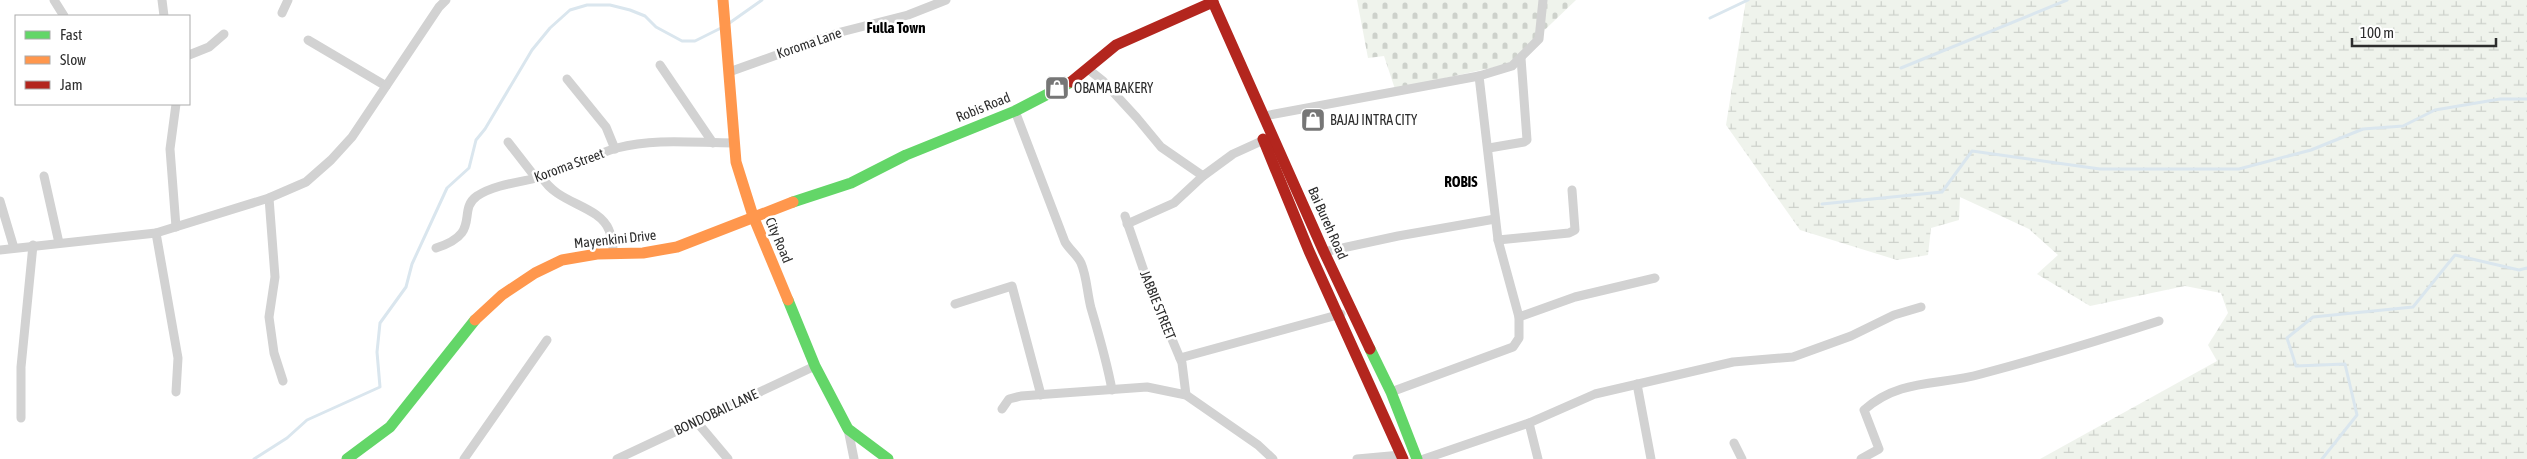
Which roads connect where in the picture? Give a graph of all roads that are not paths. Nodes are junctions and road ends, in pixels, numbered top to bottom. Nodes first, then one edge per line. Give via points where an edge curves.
1 (54, 0) edge
2 (162, 0) edge
3 (288, 0) edge
4 (446, 0) edge
5 (723, 0) edge
6 (946, 0) edge
7 (1543, 0) edge
8 (1208, 2) edge
9 (282, 12) dead end
10 (63, 15) edge
11 (164, 15) edge
12 (224, 34) dead end
13 (308, 40) dead end
14 (190, 56) edge
15 (1521, 58) junction
16 (660, 65) dead end
17 (1088, 69) junction
18 (729, 72) junction
19 (1479, 76) junction
20 (567, 79) dead end
21 (386, 86) junction
22 (176, 105) edge
23 (1015, 111) junction
24 (1264, 116) junction
25 (1269, 138) junction
26 (508, 142) dead end
27 (713, 143) junction
28 (734, 143) junction
29 (1489, 148) junction
30 (615, 149) junction
31 (44, 176) dead end
32 (1203, 176) junction
33 (539, 177) junction
34 (1572, 190) dead end
35 (269, 198) junction
36 (0, 201) edge
37 (753, 216) junction
38 (1495, 219) junction
39 (176, 227) junction
40 (156, 233) junction
41 (1498, 240) junction
42 (59, 242) junction
43 (33, 245) junction
44 (14, 248) junction
45 (436, 248) dead end
46 (0, 250) edge
47 (1324, 252) junction
48 (614, 253) junction
49 (1655, 278) dead end
50 (955, 304) dead end
51 (1921, 307) dead end
52 (1352, 310) junction
53 (1338, 315) junction
54 (1519, 318) junction
55 (2159, 320) dead end
56 (547, 340) dead end
57 (1180, 358) junction
58 (815, 366) junction
59 (283, 381) dead end
60 (1637, 384) junction
61 (1112, 390) junction
62 (176, 392) dead end
63 (1391, 392) junction
64 (1041, 395) junction
65 (1186, 395) junction
66 (1002, 409) dead end
67 (21, 418) dead end
68 (696, 421) junction
69 (1529, 423) junction
70 (848, 429) junction
71 (1734, 443) dead end
72 (1402, 457) edge
73 (347, 459) edge
74 (464, 459) edge
75 (617, 459) edge
76 (728, 459) edge
77 (854, 459) edge
78 (888, 459) edge
79 (1273, 459) edge
80 (1357, 459) edge
81 (1369, 459) edge
82 (1417, 459) edge
83 (1424, 459) edge
84 (1538, 459) edge
85 (1651, 459) edge
86 (1742, 459) edge
87 (1861, 459) edge

1 - 10 street
2 - 11 street
3 - 9 street
4 - 21 street
5 - 18 main road, City Road
6 - 18 street, Koroma Lane via 908,15 841,32
7 - 15 street via 1539,39
8 - 17 main road, Robis Road via 1116,45
8 - 24 main road, Bai Bureh Road
8 - 25 main road, Bai Bureh Road
12 - 14 street via 209,47
13 - 21 street
15 - 19 street via 1512,66
15 - 29 street via 1527,140
16 - 27 street
17 - 23 main road, Robis Road
17 - 32 street via 1103,81 1161,147
18 - 28 main road, City Road
19 - 24 street
19 - 29 street
20 - 30 street via 606,127
21 - 35 street via 352,137 331,160 306,182
22 - 39 street via 170,149
23 - 37 main road, Robis Road via 937,141 851,183
23 - 61 street via 1065,242 1080,260 1106,354
24 - 25 main road, Bai Bureh Road
25 - 32 street via 1233,154
25 - 47 main road, Bai Bureh Road
25 - 53 main road, Bai Bureh Road via 1309,251
26 - 33 street
27 - 28 street, Koroma Street
27 - 30 street, Koroma Street via 670,140
28 - 37 main road, City Road via 736,162
29 - 38 street
30 - 33 street, Koroma Street
31 - 42 street
32 - 57 street, JABBIE STREET via 1174,203 1126,220
33 - 45 street, Koroma Street via 475,197 463,233 452,243
33 - 48 street via 548,188 601,218 610,230
34 - 41 street via 1575,230
35 - 39 street
35 - 59 street via 275,277 269,316 274,353
36 - 44 street
37 - 48 main road, Mayenkini Drive via 677,247 643,253
37 - 58 main road, City Road
38 - 41 street
38 - 47 street
39 - 40 street
40 - 42 street
40 - 62 street via 178,358
41 - 54 street
42 - 43 street
43 - 44 street
43 - 67 street via 21,367
44 - 46 street
47 - 52 main road, Bai Bureh Road
48 - 73 main road, Mayenkini Drive via 562,260 502,295 467,327 390,427
49 - 54 street via 1575,297
50 - 64 street via 1012,286
51 - 60 street via 1793,357 1733,362
52 - 53 street
52 - 63 main road, Bai Bureh Road
53 - 57 street
53 - 72 main road, Bai Bureh Road
54 - 63 street via 1519,338 1513,347
55 - 87 street via 1979,375 1918,383 1875,400 1864,410 1879,449
56 - 74 street
57 - 65 street, JABBIE STREET
58 - 68 street, BONDOBAIL LANE
58 - 70 main road, City Road
60 - 69 street via 1595,394
60 - 85 street
61 - 64 street
61 - 65 street via 1147,387
63 - 82 main road, Bai Bureh Road
64 - 66 street via 1009,399
65 - 79 street
68 - 75 street, BONDOBAIL LANE
68 - 76 street
69 - 83 street
69 - 84 street
70 - 77 street
70 - 78 main road, City Road
71 - 86 street
72 - 81 street
80 - 81 street

